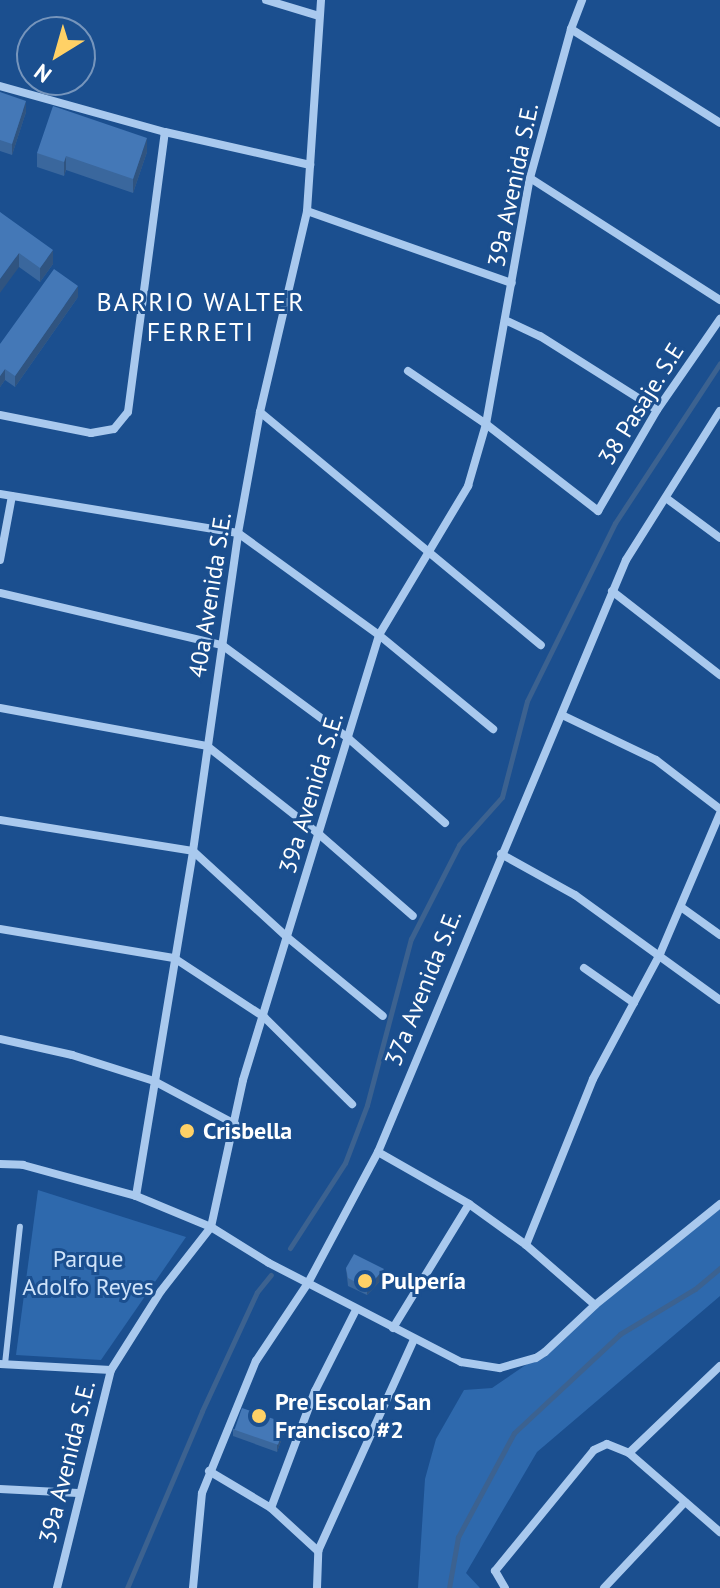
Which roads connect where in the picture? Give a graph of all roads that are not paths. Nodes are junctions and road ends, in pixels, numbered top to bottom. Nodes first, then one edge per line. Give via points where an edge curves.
1 (266, 0) edge
2 (321, 0) edge
3 (582, 0) edge
4 (319, 16) junction
5 (571, 29) junction
6 (0, 86) edge
7 (720, 123) edge
8 (165, 132) junction
9 (310, 165) junction
10 (530, 178) junction
11 (307, 211) junction
12 (512, 283) junction
13 (720, 300) edge
14 (720, 319) edge
15 (505, 320) junction
16 (408, 371) dead end
17 (657, 410) junction
18 (720, 411) edge
19 (260, 412) junction
20 (0, 415) edge
21 (486, 424) junction
22 (0, 494) edge
23 (12, 496) junction
24 (666, 498) junction
25 (238, 533) junction
26 (720, 538) edge
27 (425, 551) junction
28 (0, 560) edge
29 (612, 591) junction
30 (0, 593) edge
31 (379, 635) junction
32 (222, 645) junction
33 (541, 645) dead end
34 (720, 675) edge
35 (0, 708) edge
36 (562, 715) junction
37 (493, 729) dead end
38 (348, 738) junction
39 (207, 746) junction
40 (720, 811) edge
41 (0, 820) edge
42 (445, 823) dead end
43 (320, 835) junction
44 (193, 851) junction
45 (501, 854) junction
46 (681, 907) junction
47 (413, 916) dead end
48 (0, 929) edge
49 (720, 935) edge
50 (287, 937) junction
51 (660, 954) junction
52 (174, 958) junction
53 (584, 968) dead end
54 (720, 1000) edge
55 (634, 1003) junction
56 (383, 1016) dead end
57 (264, 1017) junction
58 (0, 1039) edge
59 (154, 1081) junction
60 (352, 1104) dead end
61 (235, 1124) junction
62 (378, 1152) junction
63 (0, 1164) edge
64 (136, 1196) junction
65 (469, 1204) junction
66 (720, 1204) edge
67 (20, 1227) dead end
68 (211, 1227) junction
69 (526, 1245) junction
70 (308, 1283) junction
71 (595, 1305) junction
72 (356, 1310) junction
73 (393, 1328) junction
74 (414, 1339) junction
75 (2, 1364) edge
76 (720, 1366) edge
77 (111, 1370) junction
78 (629, 1453) junction
79 (209, 1471) junction
80 (0, 1489) edge
81 (78, 1493) junction
82 (685, 1502) junction
83 (271, 1508) junction
84 (720, 1532) edge
85 (318, 1551) junction
86 (57, 1588) edge
87 (193, 1588) edge
88 (317, 1588) edge
89 (505, 1588) edge
90 (604, 1588) edge

1 - 4 street
2 - 4 street, 40a Avenida S.E.
3 - 5 street, 39a Avenida S.E.
4 - 9 street, 40a Avenida S.E.
5 - 7 street
5 - 10 street, 39a Avenida S.E.
6 - 8 street
8 - 9 street
8 - 20 street via 128,412 114,429 91,433
9 - 11 street, 40a Avenida S.E.
10 - 12 street, 39a Avenida S.E.
10 - 13 street
11 - 12 street
11 - 19 street, 40a Avenida S.E.
12 - 15 street, 39a Avenida S.E.
14 - 17 street, 38 Pasaje. S.E
15 - 17 street via 540,336
15 - 21 street, 39a Avenida S.E.
16 - 21 street
17 - 21 street, 38 Pasaje. S.E via 598,511
18 - 24 street, 37a Avenida S.E.
19 - 25 street, 40a Avenida S.E.
19 - 27 street
21 - 27 street, 39a Avenida S.E. via 468,486
22 - 23 street
23 - 25 street
23 - 28 street
24 - 26 street
24 - 29 street, 37a Avenida S.E.
25 - 31 street
25 - 32 street, 40a Avenida S.E.
27 - 31 street, 39a Avenida S.E.
27 - 33 street
29 - 34 street
29 - 36 street, 37a Avenida S.E.
30 - 32 street
31 - 37 street
31 - 38 street, 39a Avenida S.E.
32 - 38 street
32 - 39 street, 40a Avenida S.E.
35 - 39 street
36 - 40 street via 656,760
36 - 45 street, 37a Avenida S.E.
38 - 42 street
38 - 43 street, 39a Avenida S.E.
39 - 43 street
39 - 44 street, 40a Avenida S.E.
40 - 46 street
41 - 44 street
43 - 47 street
43 - 50 street, 39a Avenida S.E.
44 - 50 street
44 - 52 street, 40a Avenida S.E.
45 - 51 street via 575,895
45 - 62 street, 37a Avenida S.E.
46 - 49 street
46 - 51 street
48 - 52 street
50 - 56 street
50 - 57 street, 39a Avenida S.E.
51 - 54 street
51 - 55 street
52 - 57 street
52 - 59 street, 40a Avenida S.E.
53 - 55 street
55 - 69 street via 593,1079
57 - 60 street
57 - 61 street, 39a Avenida S.E.
58 - 59 street
59 - 61 street
59 - 64 street, 40a Avenida S.E.
61 - 68 street, 39a Avenida S.E.
62 - 65 street
62 - 70 street, 37a Avenida S.E.
63 - 64 street via 23,1165
64 - 68 street
65 - 69 street
65 - 73 street
66 - 71 street
67 - 75 lane
68 - 70 street
68 - 77 street, 39a Avenida S.E. via 161,1291
69 - 71 street
70 - 72 street
70 - 79 street, 37a Avenida S.E. via 256,1361
71 - 74 street via 536,1358 500,1368 461,1362
72 - 73 street
72 - 83 street via 315,1391
73 - 74 street
74 - 85 street
75 - 77 street
76 - 78 street
77 - 81 street, 39a Avenida S.E.
78 - 82 street
78 - 89 street via 607,1444 594,1450 495,1571
79 - 83 street
79 - 87 street, 37a Avenida S.E.
80 - 81 street
81 - 86 street, 39a Avenida S.E.
82 - 84 street
82 - 90 street
83 - 85 street
85 - 88 street

